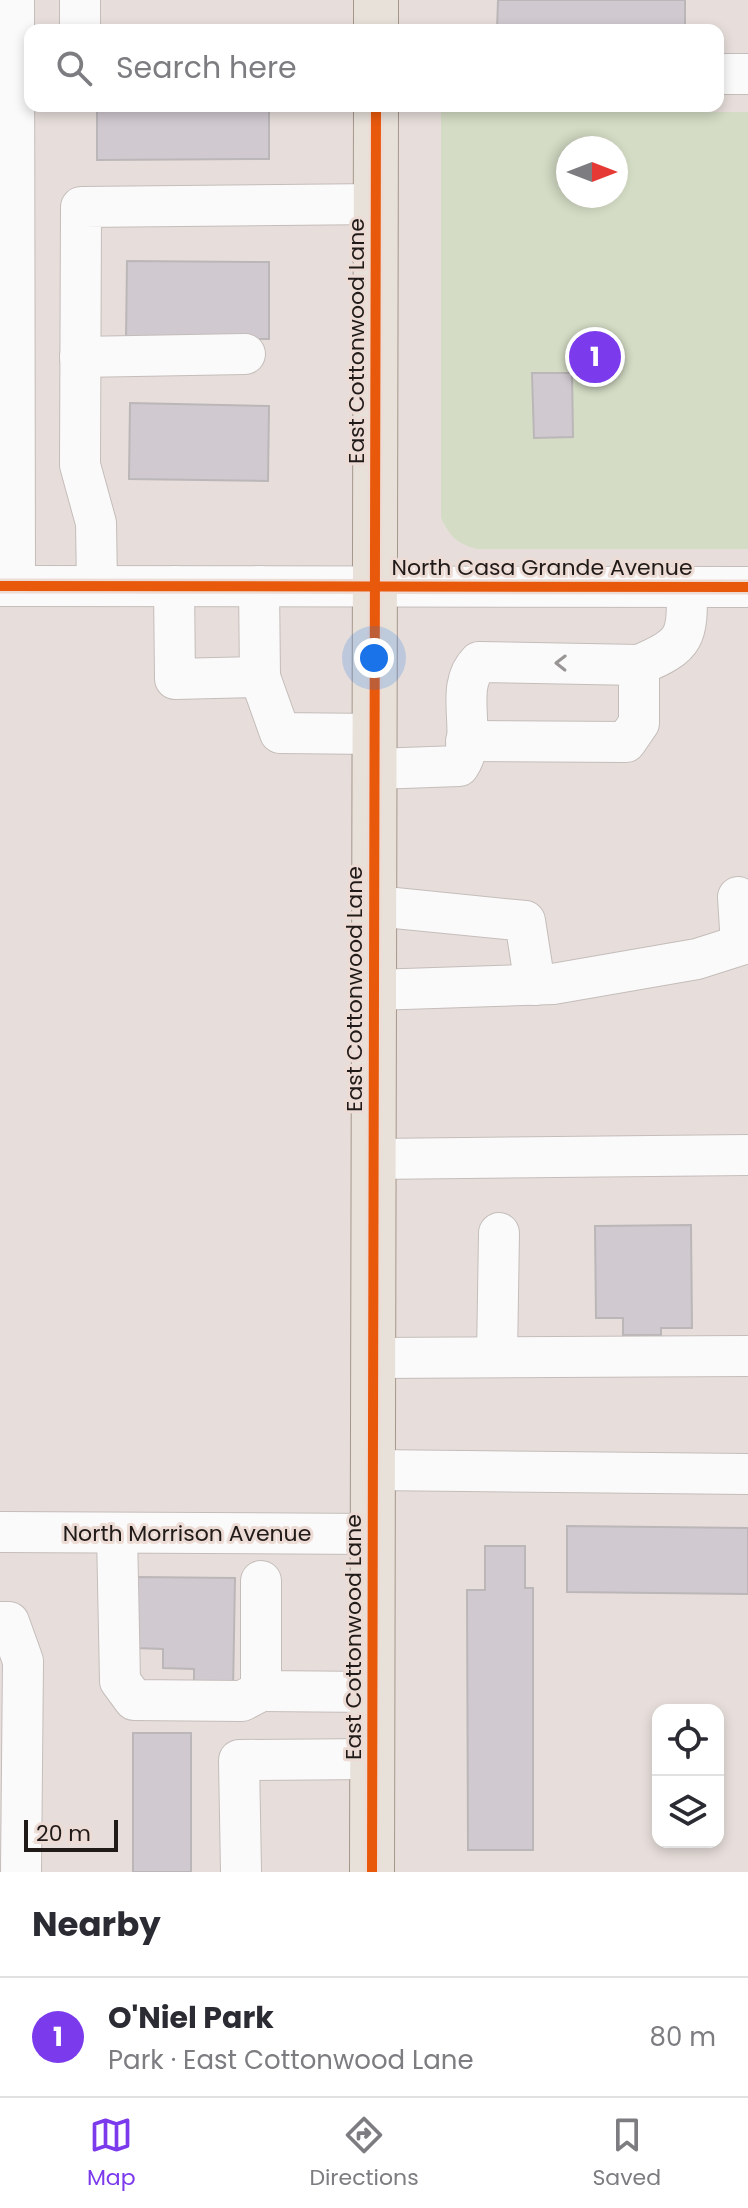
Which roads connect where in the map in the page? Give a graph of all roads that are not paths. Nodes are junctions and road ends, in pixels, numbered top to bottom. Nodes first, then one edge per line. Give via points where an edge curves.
1 (14, 0) edge
2 (80, 0) edge
3 (376, 0) edge
4 (80, 24) edge
5 (376, 24) edge
6 (724, 74) edge
7 (748, 74) edge
8 (376, 112) edge
9 (377, 204) junction
10 (245, 354) dead end
11 (80, 357) junction
12 (7, 374) edge
13 (7, 586) edge
14 (97, 586) junction
15 (174, 586) junction
16 (259, 586) junction
17 (375, 586) junction
18 (687, 587) junction
19 (748, 587) edge
20 (639, 665) junction
21 (260, 677) junction
22 (466, 741) junction
23 (375, 751) junction
24 (738, 897) dead end
25 (375, 906) junction
26 (535, 985) junction
27 (374, 990) junction
28 (748, 1155) edge
29 (374, 1159) junction
30 (499, 1233) dead end
31 (748, 1356) edge
32 (497, 1357) junction
33 (374, 1358) junction
34 (373, 1470) junction
35 (748, 1474) edge
36 (0, 1532) edge
37 (117, 1533) junction
38 (373, 1534) junction
39 (261, 1581) dead end
40 (0, 1622) edge
41 (261, 1691) junction
42 (373, 1692) junction
43 (373, 1759) junction
44 (21, 1872) edge
45 (241, 1872) edge
46 (372, 1872) edge

1 - 12 street
2 - 4 street
3 - 5 main road
6 - 7 street
8 - 9 main road, East Cottonwood Lane
9 - 11 street via 81,207
9 - 17 main road, East Cottonwood Lane
10 - 11 street
11 - 14 street via 80,465 96,523
12 - 13 street
13 - 14 street, North Casa Grande Avenue
14 - 15 street, North Casa Grande Avenue
15 - 16 street, North Casa Grande Avenue
15 - 21 street via 175,679
16 - 17 street, North Casa Grande Avenue
16 - 21 street
17 - 18 street, North Casa Grande Avenue
17 - 23 main road, East Cottonwood Lane
18 - 19 street, North Casa Grande Avenue
18 - 20 street via 687,630 675,645
20 - 22 street via 639,723 626,742
20 -> 22 street via 479,662 467,684
21 - 23 street via 280,733
22 - 23 street via 459,766
23 - 25 main road, East Cottonwood Lane
24 - 26 street via 741,945 697,959
25 - 26 street via 525,921
25 - 27 main road, East Cottonwood Lane
26 - 27 street
27 - 29 main road, East Cottonwood Lane
28 - 29 street
29 - 33 main road, East Cottonwood Lane
30 - 32 street
31 - 32 street
32 - 33 street
33 - 34 main road, East Cottonwood Lane
34 - 35 street
34 - 38 main road, East Cottonwood Lane
36 - 37 street, North Morrison Avenue
37 - 38 street, North Morrison Avenue
37 - 41 street via 120,1681 134,1700 242,1701
38 - 42 main road, East Cottonwood Lane
39 - 41 street
40 - 44 street via 9,1622 23,1661
41 - 42 street
42 - 43 main road, East Cottonwood Lane
43 - 45 street via 239,1760
43 - 46 main road, East Cottonwood Lane

